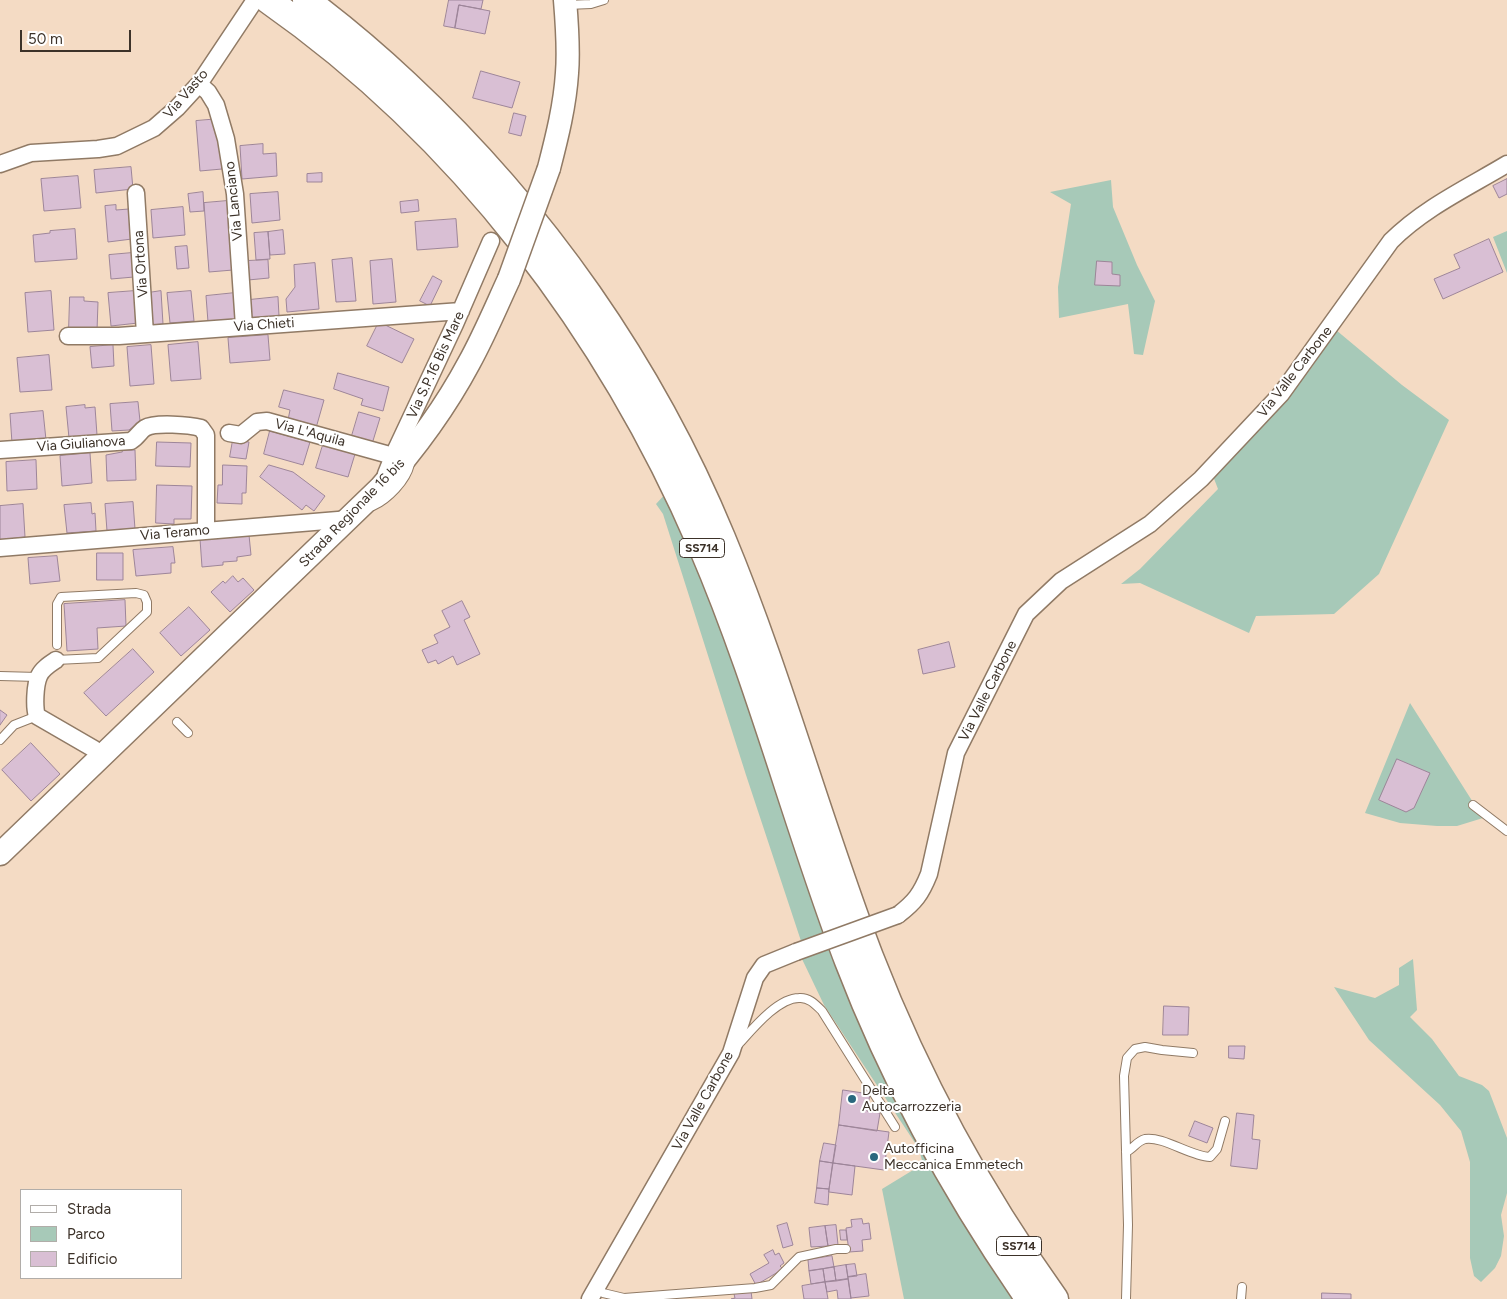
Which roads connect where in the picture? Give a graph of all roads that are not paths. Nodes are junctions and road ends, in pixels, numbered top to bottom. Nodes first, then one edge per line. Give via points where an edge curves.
1 (255, 0) edge
2 (268, 0) edge
3 (306, 0) edge
4 (604, 0) edge
5 (565, 3) edge
6 (199, 84) junction
7 (0, 164) edge
8 (1507, 164) edge
9 (136, 193) dead end
10 (491, 242) dead end
11 (461, 311) junction
12 (244, 326) junction
13 (146, 334) junction
14 (68, 336) dead end
15 (229, 433) dead end
16 (414, 447) junction
17 (0, 450) edge
18 (393, 456) junction
19 (380, 488) junction
20 (351, 517) junction
21 (206, 531) junction
22 (0, 548) edge
23 (57, 653) junction
24 (0, 676) edge
25 (38, 677) junction
26 (37, 716) junction
27 (177, 722) dead end
28 (188, 733) dead end
29 (0, 740) edge
30 (102, 756) junction
31 (1473, 805) dead end
32 (1507, 831) edge
33 (2, 851) edge
34 (731, 1053) junction
35 (1192, 1053) dead end
36 (1225, 1121) dead end
37 (895, 1126) dead end
38 (1126, 1152) junction
39 (976, 1198) junction
40 (846, 1249) dead end
41 (1242, 1286) dead end
42 (594, 1292) edge
43 (1029, 1299) edge
44 (1055, 1299) edge
45 (1126, 1299) edge
46 (1241, 1299) edge

1 - 6 street, Via Vasto
2 - 39 highway, SS714 via 368,80 472,183 538,261 625,391 666,468 713,574 848,961 878,1033 927,1136
3 - 39 highway, SS714 via 387,66 499,180 577,278 655,401 711,511 751,612 883,989 932,1098 967,1163
4 - 5 lane via 591,4
5 - 16 main road, Strada Regionale 16 bis, bridge via 567,74 549,168 509,279 469,364
6 - 7 street, Via Vasto via 154,128 117,146 31,153
6 - 12 street, Via Lanciano via 216,105 226,139 235,194
8 - 34 street, Via Valle Carbone, bridge via 1407,225 1391,241 1280,394 1201,479 1150,524 1061,581 1026,614 956,754 922,891 913,904 898,915 764,965 755,978
9 - 13 street, Via Ortona
10 - 11 street, Via S.P.16 Bis Mare
11 - 12 street, Via Chieti
11 - 18 street, Via S.P.16 Bis Mare
12 - 13 street, Via Chieti
13 - 14 street, Via Chieti
15 - 18 street, Via L'Aquila via 242,435 257,422 267,421
16 - 19 main road, Strada Regionale 16 bis
16 - 20 lane via 407,474 395,488 383,501
17 - 21 street, Via Giulianova via 131,441 152,425 201,428 206,435
18 - 19 street, Via S.P.16 Bis Mare
19 - 20 main road, Strada Regionale 16 bis
20 - 21 street, Via Teramo
20 - 30 main road, Strada Regionale 16 bis
21 - 22 street, Via Teramo
23 - 23 lane via 98,658 147,612 144,595 61,597 57,604
23 - 25 street
24 - 25 lane
25 - 26 street
26 - 29 lane via 14,724
26 - 30 street
27 - 28 lane
30 - 33 main road, Strada Regionale 16 bis
31 - 32 lane
34 - 37 lane via 782,1003 799,998 812,1001 822,1011
34 - 42 street, Via Valle Carbone
35 - 38 lane via 1145,1047 1135,1049 1127,1058 1124,1076
36 - 38 lane via 1217,1149 1210,1157 1201,1157 1157,1139 1146,1139
38 - 45 lane
39 - 43 highway, SS714 via 994,1248
39 - 44 highway, SS714 via 1011,1235
40 - 42 lane, Via Valle Carbone via 799,1257 771,1285 755,1288 624,1298
41 - 46 lane

